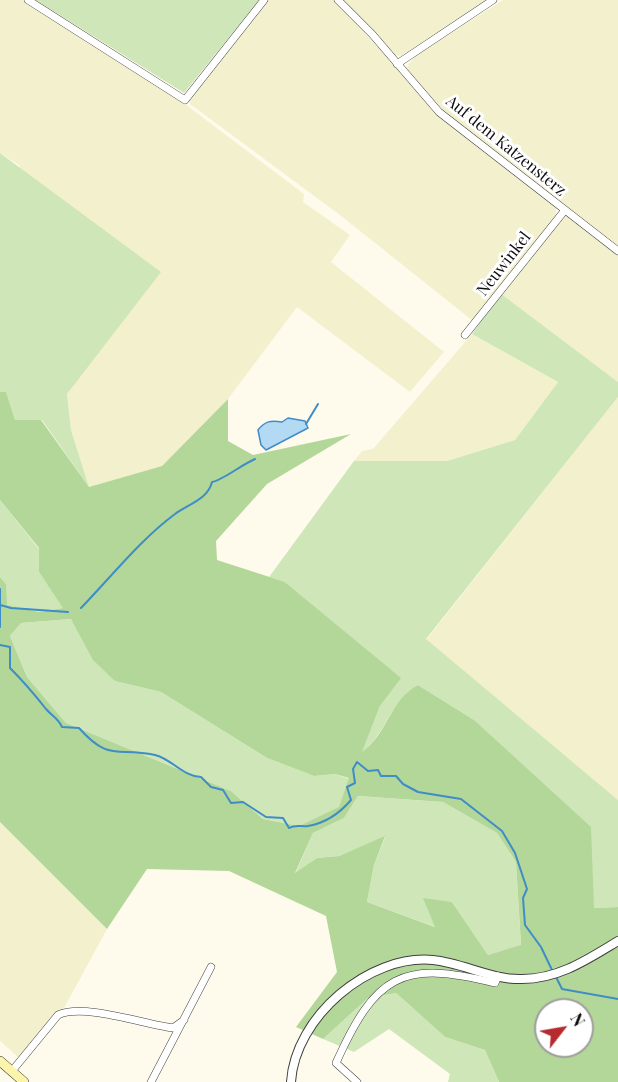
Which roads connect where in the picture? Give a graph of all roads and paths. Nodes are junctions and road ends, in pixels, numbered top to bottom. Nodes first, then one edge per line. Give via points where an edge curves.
1 (28, 0) edge
2 (264, 0) edge
3 (338, 0) edge
4 (493, 0) edge
5 (397, 64) junction
6 (565, 210) junction
7 (618, 251) edge
8 (465, 335) dead end
9 (618, 941) edge
10 (211, 967) dead end
11 (498, 976) junction
12 (184, 1020) junction
13 (0, 1060) edge
14 (12, 1071) junction
15 (24, 1082) edge
16 (151, 1082) edge
17 (291, 1082) edge
18 (357, 1082) edge

1 - 2 street via 185,100
3 - 5 street, Auf dem Katzensterz
4 - 5 street
5 - 6 street, Auf dem Katzensterz via 454,125
6 - 7 street, Auf dem Katzensterz
6 - 8 street, Neuwinkel
9 - 11 street via 561,972 520,979
10 - 12 street
11 - 17 street via 453,963 417,959 367,975 342,994 305,1037 294,1062
11 - 18 street via 495,983 460,974 428,972 406,976 383,987 357,1022 336,1063
12 - 14 street via 173,1028 67,1011 58,1015
12 - 16 street
13 - 14 main road
14 - 15 main road

